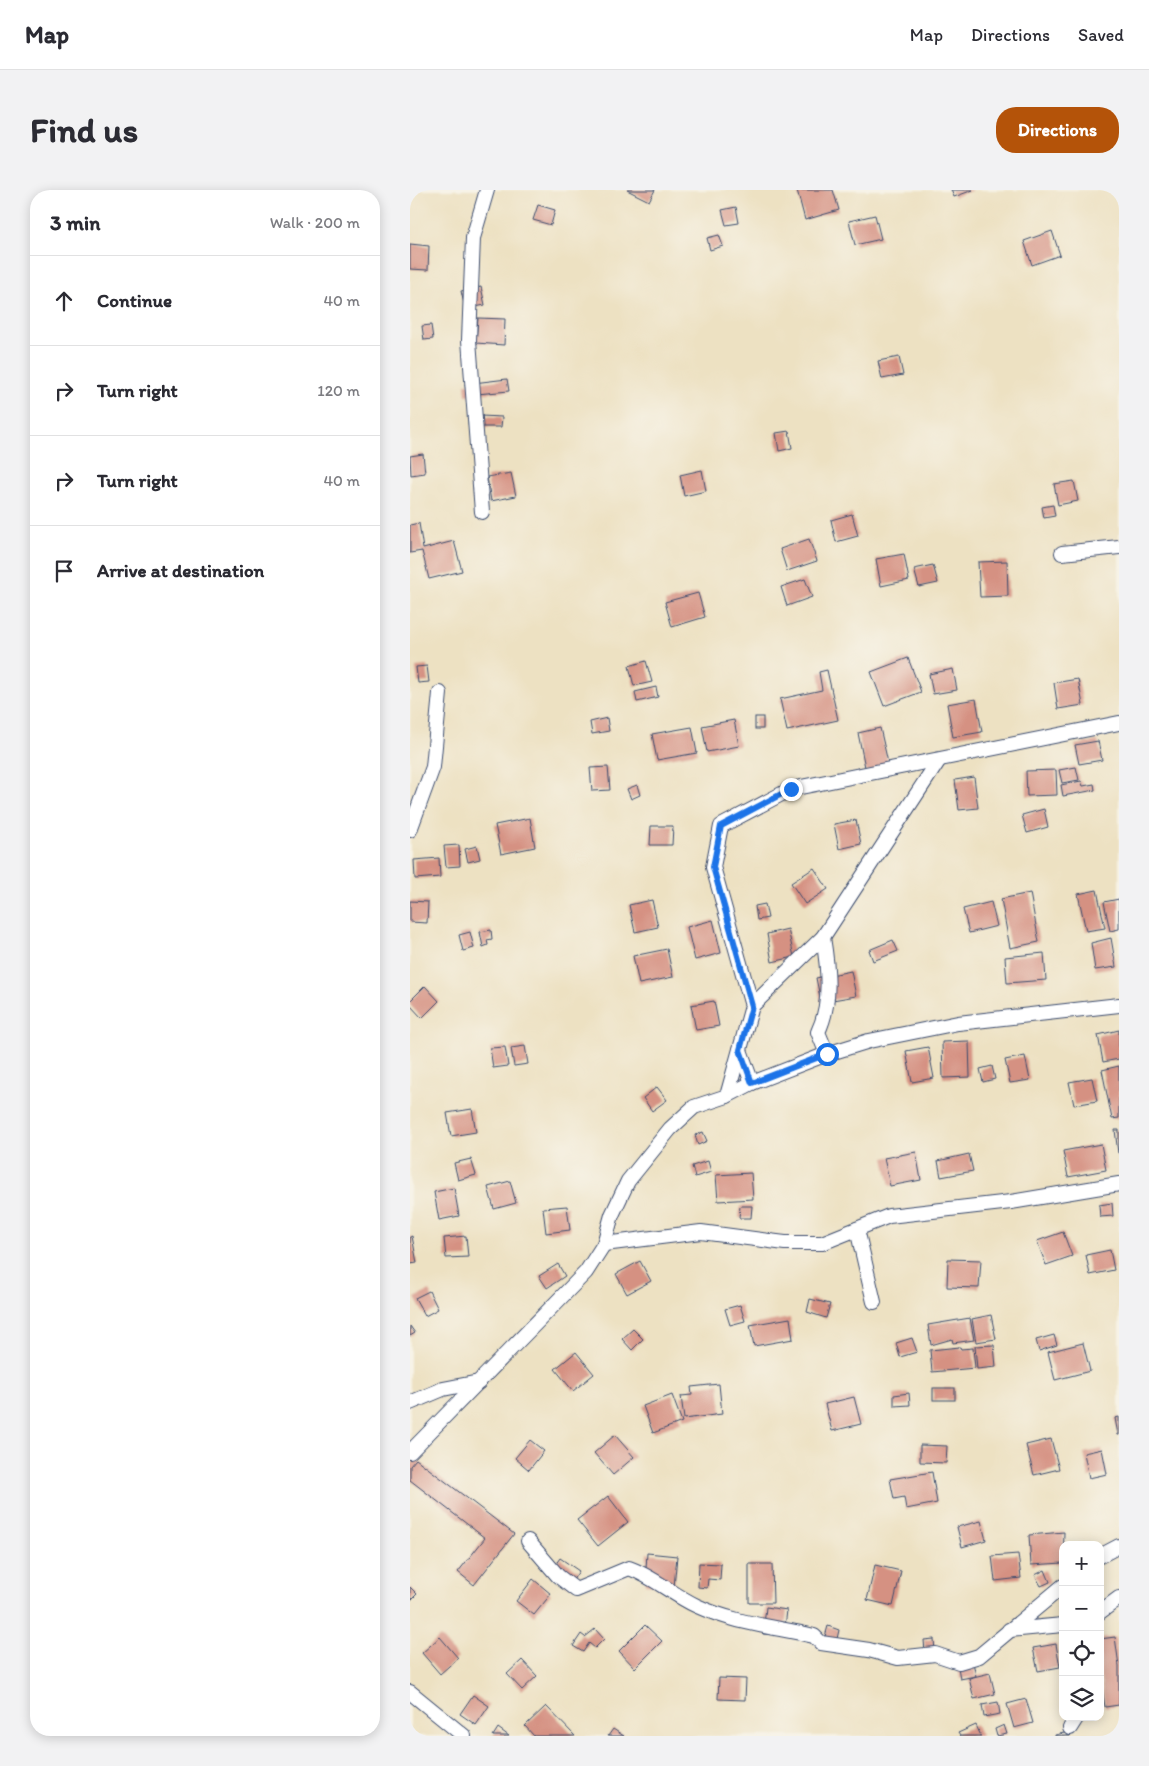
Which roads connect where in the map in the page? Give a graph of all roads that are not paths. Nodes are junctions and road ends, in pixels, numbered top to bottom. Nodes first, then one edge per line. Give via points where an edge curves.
1 (487, 190) edge
2 (482, 512) dead end
3 (1119, 547) edge
4 (1062, 553) dead end
5 (440, 693) dead end
6 (1119, 724) edge
7 (939, 760) junction
8 (410, 830) edge
9 (823, 937) junction
10 (1119, 1004) edge
11 (752, 1006) junction
12 (740, 1050) junction
13 (827, 1054) junction
14 (752, 1083) junction
15 (727, 1096) junction
16 (1119, 1184) edge
17 (857, 1229) junction
18 (604, 1244) junction
19 (874, 1302) dead end
20 (479, 1382) junction
21 (410, 1403) edge
22 (410, 1452) edge
23 (528, 1541) dead end
24 (1119, 1546) edge
25 (1104, 1554) edge
26 (1059, 1589) edge
27 (1119, 1598) edge
28 (1104, 1609) edge
29 (1059, 1625) edge
30 (1009, 1630) junction
31 (410, 1692) edge
32 (464, 1736) edge

1 - 2 street via 473,238 469,340
3 - 4 street
5 - 8 street via 433,767
6 - 7 street
7 - 9 street
7 - 11 street via 791,789 721,826 713,867
9 - 11 street
9 - 13 street via 828,970 825,1017 818,1032
10 - 13 street via 958,1023 868,1041
11 - 12 street
12 - 14 street
12 - 15 street
13 - 14 street
14 - 15 street
15 - 18 street via 694,1107 670,1129 628,1181 612,1215
16 - 17 street via 1011,1202 889,1216
17 - 18 street via 822,1243 785,1243 701,1232
17 - 19 street
18 - 20 street via 586,1272
20 - 21 street via 443,1390
20 - 22 street
23 - 30 street via 558,1576 576,1590 630,1568 648,1575 698,1606 738,1621 814,1636 822,1643 898,1658 935,1654 959,1662 979,1656
24 - 25 street
26 - 30 street
27 - 28 street
29 - 30 street
31 - 32 street

